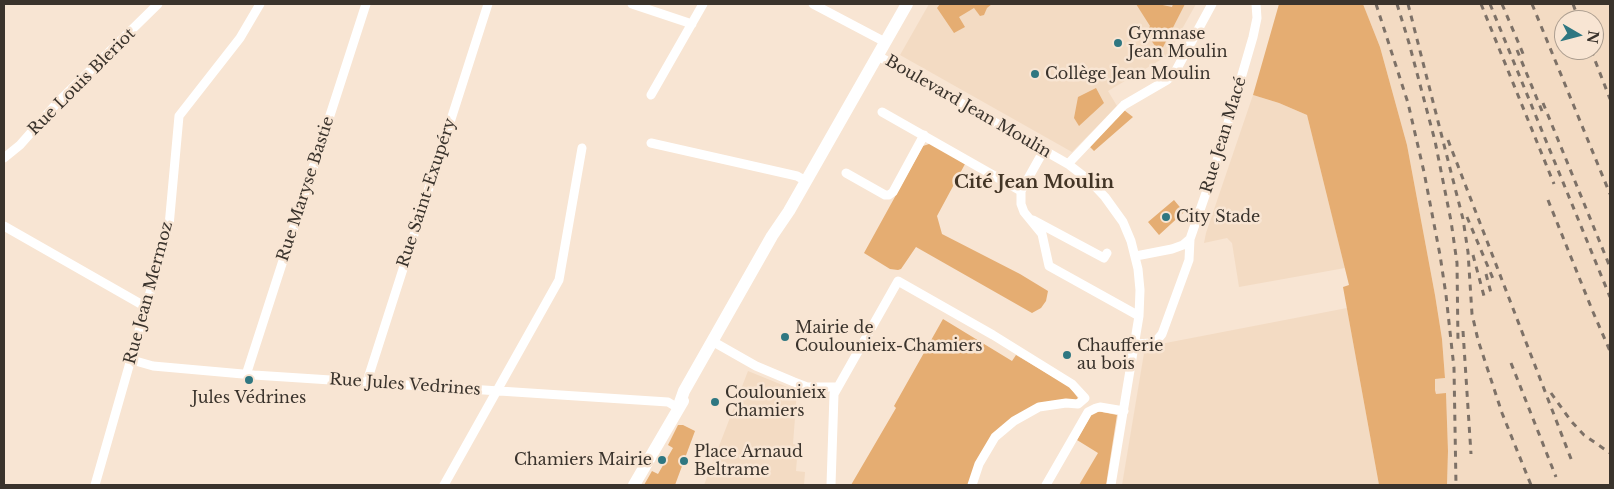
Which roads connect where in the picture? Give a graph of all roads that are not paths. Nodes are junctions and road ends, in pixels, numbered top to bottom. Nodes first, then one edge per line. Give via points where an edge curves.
1 (158, 4) edge
2 (260, 4) edge
3 (366, 4) edge
4 (488, 4) edge
5 (632, 4) edge
6 (703, 4) edge
7 (814, 4) edge
8 (908, 4) edge
9 (1212, 4) edge
10 (1256, 4) edge
11 (692, 24) junction
12 (885, 42) junction
13 (878, 56) junction
14 (651, 95) dead end
15 (882, 112) dead end
16 (924, 136) junction
17 (652, 143) dead end
18 (582, 148) dead end
19 (1044, 150) junction
20 (4, 158) edge
21 (1068, 164) junction
22 (846, 173) dead end
23 (806, 181) junction
24 (1021, 191) junction
25 (1030, 218) junction
26 (4, 226) edge
27 (1190, 239) junction
28 (1107, 253) dead end
29 (1136, 256) junction
30 (146, 307) junction
31 (1139, 316) junction
32 (714, 343) junction
33 (1134, 344) junction
34 (132, 360) junction
35 (246, 375) junction
36 (369, 383) junction
37 (837, 388) junction
38 (497, 392) junction
39 (678, 408) junction
40 (1124, 411) junction
41 (95, 485) edge
42 (444, 485) edge
43 (634, 485) edge
44 (830, 485) edge
45 (972, 485) edge
46 (1046, 485) edge
47 (1111, 485) edge

1 - 20 street, Rue Louis Bleriot
2 - 30 street, Rue Jean Mermoz via 240,38 179,116 169,226
3 - 35 street, Rue Maryse Bastie
4 - 36 street, Rue Saint-Exupéry
5 - 11 street
6 - 11 street
7 - 12 street
8 - 12 main road
9 - 21 street via 1174,74 1124,105
10 - 27 street, Rue Jean Macé via 1254,37
11 - 14 street
12 - 13 main road
13 - 19 street, Boulevard Jean Moulin
13 - 23 main road
15 - 16 street
16 - 22 street via 889,195
16 - 24 street
17 - 23 street via 797,176
18 - 38 street via 559,280
19 - 21 street, Boulevard Jean Moulin
19 - 24 street
21 - 29 street, Boulevard Jean Moulin via 1105,197 1123,222
23 - 32 main road
24 - 25 street via 1021,204
25 - 28 street via 1104,258
25 - 31 street via 1042,234 1049,266
26 - 30 street
27 - 29 street via 1172,249
27 - 33 street, Rue Jean Macé via 1188,260 1162,334 1152,343
29 - 31 street, Boulevard Jean Moulin
30 - 34 street, Rue Jean Mermoz
31 - 33 street, Boulevard Jean Moulin
32 - 37 street via 794,382 808,387
32 - 39 main road via 684,390
33 - 40 street, Boulevard Jean Moulin
34 - 35 street, Rue Jules Vedrines via 153,366
34 - 41 street, Rue Jean Mermoz
35 - 36 street, Rue Jules Vedrines
36 - 38 street, Rue Jules Vedrines
37 - 44 street via 834,394
37 - 45 street via 898,281 1072,384 1085,398 1078,404 1039,407 1014,421 995,437
38 - 39 street, Rue Jules Vedrines via 668,402
38 - 42 street
39 - 43 main road
40 - 46 street via 1100,407 1088,412
40 - 47 street, Boulevard Jean Moulin

